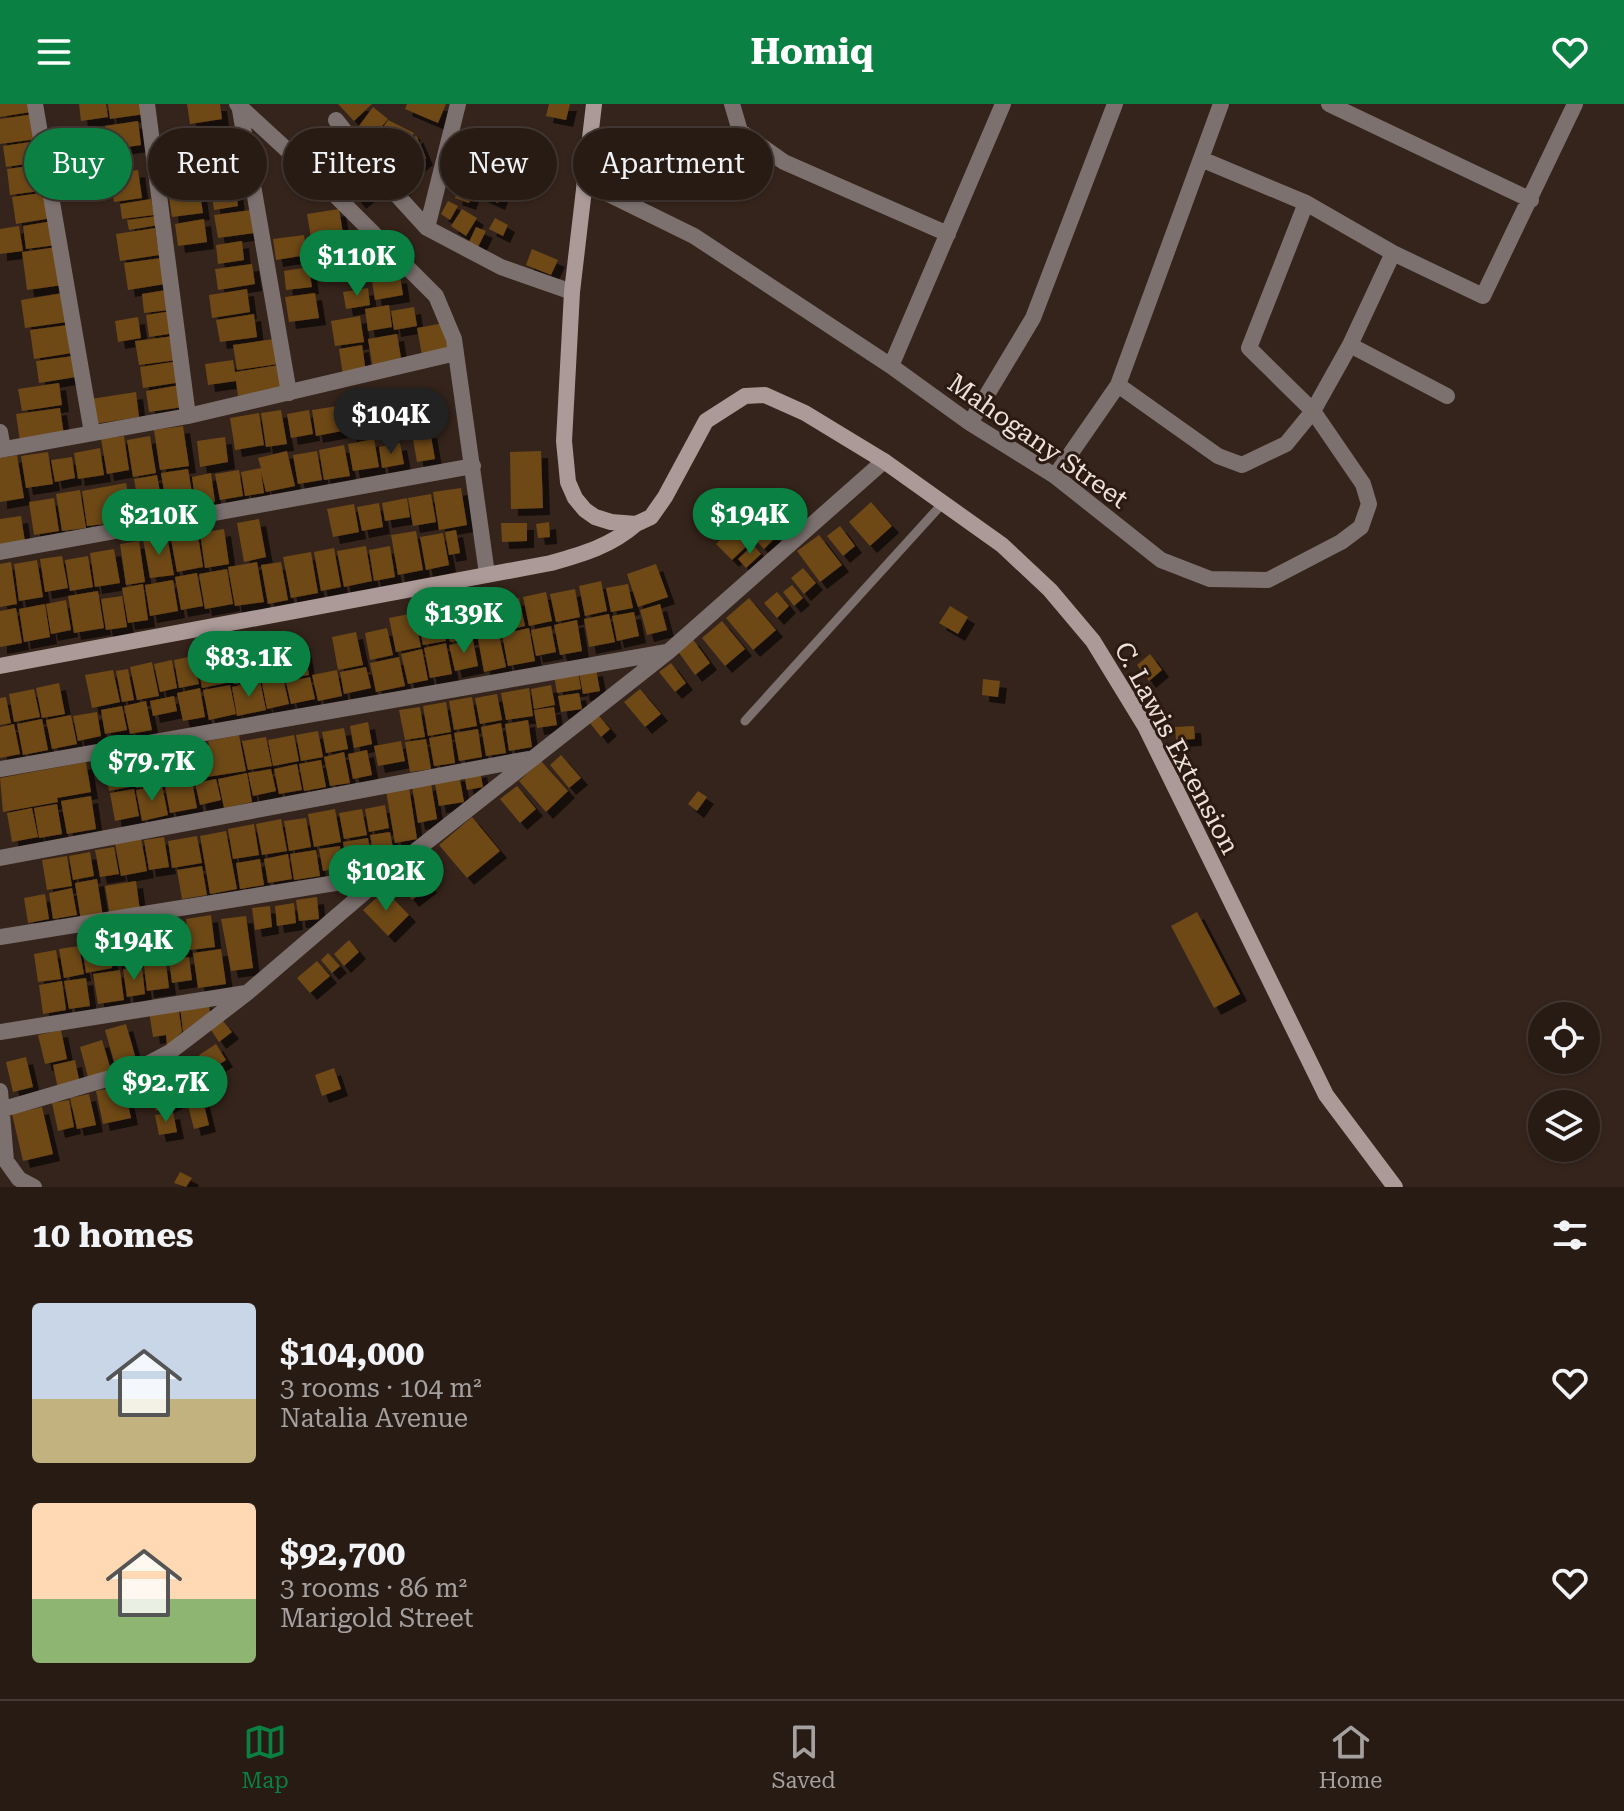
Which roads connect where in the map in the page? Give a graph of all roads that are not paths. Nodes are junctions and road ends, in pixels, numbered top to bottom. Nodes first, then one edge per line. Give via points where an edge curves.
1 (35, 104) edge
2 (147, 104) edge
3 (458, 104) edge
4 (594, 104) edge
5 (732, 104) edge
6 (1003, 104) edge
7 (1115, 104) edge
8 (1221, 104) edge
9 (1329, 104) edge
10 (1575, 104) edge
11 (238, 107) edge
12 (336, 120) dead end
13 (591, 128) edge
14 (1201, 159) junction
15 (582, 200) edge
16 (621, 200) edge
17 (1531, 200) junction
18 (1306, 203) junction
19 (427, 228) junction
20 (948, 234) junction
21 (1393, 253) junction
22 (572, 292) junction
23 (1350, 345) junction
24 (456, 353) junction
25 (891, 366) junction
26 (1118, 385) junction
27 (289, 393) junction
28 (1447, 396) dead end
29 (1313, 411) junction
30 (188, 416) junction
31 (970, 423) junction
32 (0, 432) edge
33 (92, 433) junction
34 (2, 450) edge
35 (884, 461) junction
36 (473, 466) junction
37 (1055, 476) junction
38 (943, 503) junction
39 (636, 524) junction
40 (0, 552) edge
41 (487, 574) junction
42 (668, 652) junction
43 (0, 666) edge
44 (745, 721) dead end
45 (534, 758) junction
46 (0, 769) edge
47 (0, 858) edge
48 (386, 874) junction
49 (0, 937) edge
50 (247, 993) junction
51 (0, 1032) edge
52 (0, 1091) edge
53 (2, 1110) edge
54 (34, 1187) edge
55 (1395, 1187) edge

1 - 33 street
2 - 30 street
3 - 19 street
4 - 13 street
5 - 20 street via 740,131 784,162
6 - 20 street
7 - 31 street via 1033,318
8 - 14 street
9 - 17 street
10 - 17 street
11 - 24 street via 436,296
11 - 27 street
12 - 19 street
14 - 18 street
14 - 26 street
15 - 22 street
16 - 25 street, Mahogany Street via 694,236
17 - 21 street via 1483,296
18 - 21 street
18 - 29 street via 1249,348
19 - 22 street via 501,267
20 - 25 street
21 - 23 street
22 - 39 street via 564,441 568,482 575,498 595,517
23 - 28 street
23 - 29 street
24 - 27 street
24 - 36 street
25 - 31 street, Mahogany Street
26 - 29 street via 1218,456 1242,465 1286,444
26 - 37 street
27 - 30 street
29 - 37 street, Mahogany Street via 1363,484 1369,504 1361,527 1268,580 1210,579 1161,560
30 - 33 street
31 - 37 street, Mahogany Street
32 - 34 street
33 - 34 street
35 - 38 street, C. Lawis Extension
35 - 39 street, C. Lawis Extension via 783,402 765,395 745,396 706,421 665,497 651,517
35 - 42 street
36 - 40 street
36 - 41 street
38 - 44 lane
38 - 55 street, C. Lawis Extension via 1002,545 1093,641 1145,726 1326,1095
39 - 41 street, C. Lawis Extension via 600,548
41 - 43 street, C. Lawis Extension
42 - 45 street
42 - 46 street
45 - 47 street
45 - 48 street
48 - 49 street
48 - 50 street
50 - 51 street
50 - 53 street via 170,1052 134,1071
52 - 53 street
53 - 54 street via 6,1161 19,1179

